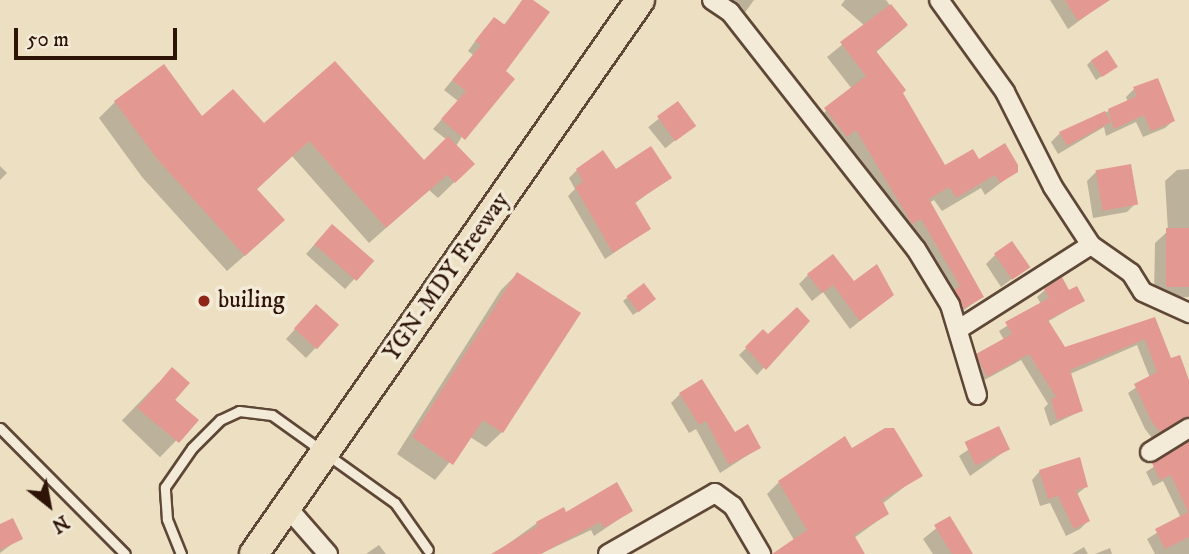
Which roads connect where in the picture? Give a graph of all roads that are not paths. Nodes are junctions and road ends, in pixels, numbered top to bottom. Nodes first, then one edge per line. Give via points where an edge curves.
1 (640, 0) edge
2 (712, 0) edge
3 (939, 0) edge
4 (1091, 245) junction
5 (1189, 313) edge
6 (959, 329) junction
7 (977, 395) dead end
8 (0, 428) edge
9 (1189, 428) edge
10 (1150, 452) dead end
11 (323, 453) junction
12 (286, 506) junction
13 (428, 550) dead end
14 (125, 554) edge
15 (181, 554) edge
16 (254, 554) edge
17 (328, 554) edge
18 (608, 554) edge
19 (761, 554) edge

1 - 11 main road, YGN-MDY Freeway
2 - 6 street via 730,12 890,213 939,285
3 - 4 street via 1005,92 1072,220
4 - 5 street via 1131,273 1143,292
4 - 6 street
6 - 7 street
8 - 14 lane
9 - 10 street
11 - 12 main road, YGN-MDY Freeway
11 - 13 lane via 395,503
11 - 15 lane via 272,415 239,411 220,420 164,487 167,519
12 - 16 main road, YGN-MDY Freeway
12 - 17 street
18 - 19 street via 715,493 733,506

